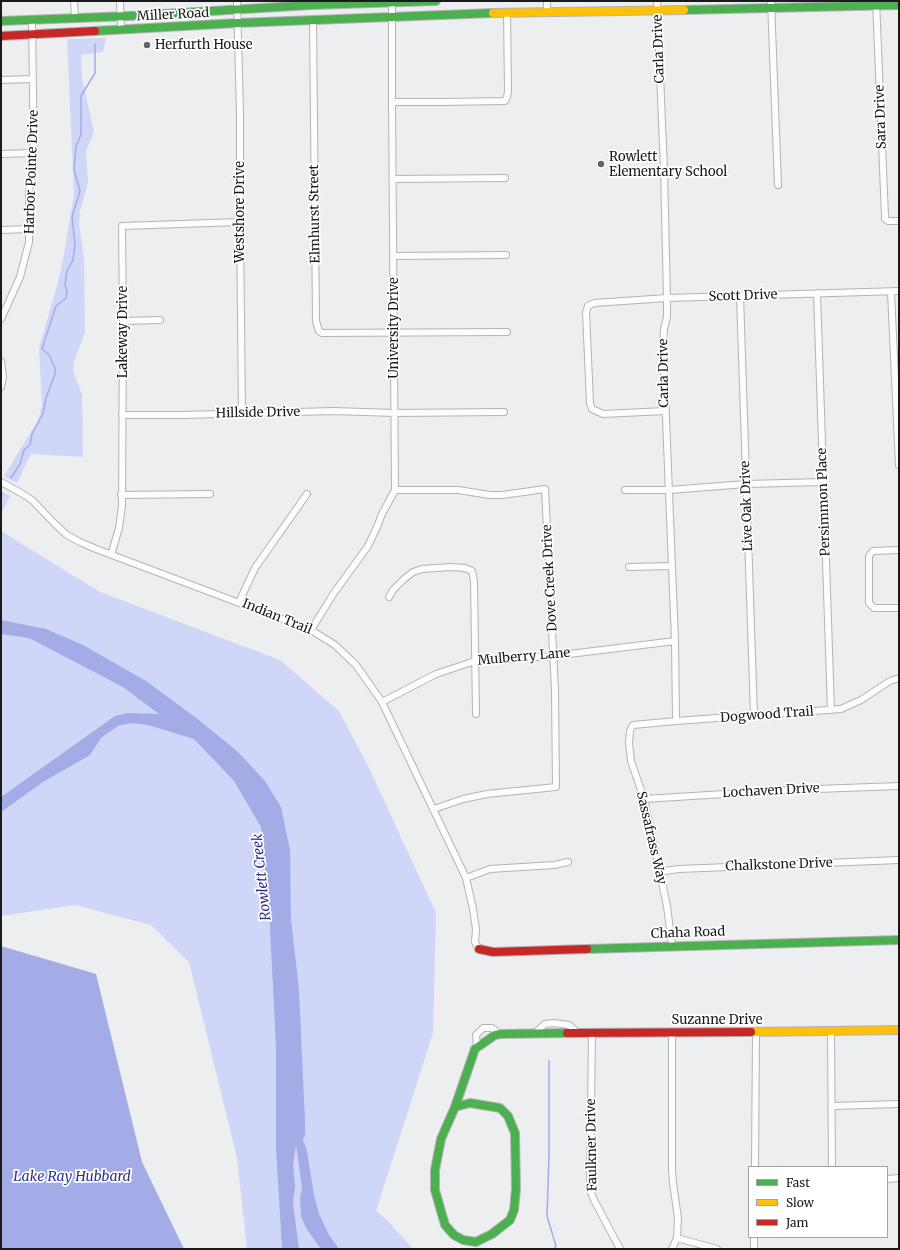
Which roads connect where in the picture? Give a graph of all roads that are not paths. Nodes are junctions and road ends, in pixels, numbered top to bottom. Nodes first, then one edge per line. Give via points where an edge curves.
1 (74, 1) edge
2 (120, 1) edge
3 (436, 1) edge
4 (546, 1) edge
5 (657, 1) edge
6 (392, 2) edge
7 (887, 3) edge
8 (876, 4) edge
9 (237, 5) edge
10 (771, 5) edge
11 (899, 5) edge
12 (547, 11) junction
13 (657, 11) junction
14 (507, 12) junction
15 (179, 13) junction
16 (124, 16) junction
17 (392, 17) junction
18 (75, 18) junction
19 (32, 19) junction
20 (313, 20) junction
21 (1, 21) edge
22 (238, 23) junction
23 (181, 26) junction
24 (125, 29) junction
25 (32, 34) junction
26 (1, 36) edge
27 (33, 79) junction
28 (1, 80) edge
29 (392, 102) junction
30 (34, 153) junction
31 (1, 154) edge
32 (505, 178) dead end
33 (393, 179) junction
34 (778, 185) dead end
35 (899, 221) edge
36 (240, 222) junction
37 (30, 229) junction
38 (1, 230) edge
39 (506, 255) dead end
40 (394, 256) junction
41 (891, 292) junction
42 (899, 292) edge
43 (817, 293) junction
44 (740, 296) junction
45 (667, 298) junction
46 (1, 303) edge
47 (8, 303) junction
48 (1, 319) edge
49 (160, 320) dead end
50 (123, 321) junction
51 (506, 332) dead end
52 (394, 333) junction
53 (1, 362) edge
54 (897, 364) edge
55 (1, 387) edge
56 (665, 411) junction
57 (504, 412) dead end
58 (394, 413) junction
59 (242, 414) junction
60 (122, 415) junction
61 (899, 465) edge
62 (1, 482) edge
63 (823, 482) junction
64 (746, 484) junction
65 (395, 490) junction
66 (625, 490) dead end
67 (669, 490) junction
68 (210, 494) dead end
69 (307, 494) dead end
70 (121, 495) junction
71 (899, 550) edge
72 (111, 555) junction
73 (672, 566) junction
74 (629, 567) dead end
75 (389, 597) dead end
76 (239, 602) junction
77 (899, 608) edge
78 (311, 630) junction
79 (675, 641) junction
80 (553, 656) junction
81 (475, 661) junction
82 (899, 678) edge
83 (382, 702) junction
84 (831, 710) junction
85 (476, 714) dead end
86 (754, 716) junction
87 (676, 721) junction
88 (630, 731) joint
89 (899, 786) edge
90 (644, 799) junction
91 (434, 809) junction
92 (899, 860) edge
93 (568, 862) dead end
94 (658, 872) junction
95 (466, 878) junction
96 (899, 940) edge
97 (672, 945) junction
98 (479, 949) joint
99 (899, 1030) edge
100 (672, 1032) junction
101 (756, 1032) junction
102 (832, 1032) junction
103 (500, 1034) junction
104 (592, 1034) junction
105 (477, 1047) junction
106 (899, 1104) edge
107 (832, 1106) junction
108 (455, 1107) junction
109 (755, 1166) edge
110 (832, 1166) edge
111 (899, 1178) edge
112 (888, 1179) edge
113 (677, 1238) junction
114 (754, 1238) edge
115 (620, 1249) edge
116 (672, 1249) edge
117 (717, 1249) edge
118 (754, 1249) edge

1 - 18 street
2 - 16 street
3 - 6 main road, Miller Road
4 - 12 street
5 - 13 street, Carla Drive
6 - 9 main road, Miller Road
6 - 17 street, University Drive
7 - 8 main road, Miller Road
7 - 11 main road, Miller Road
8 - 10 main road, Miller Road
8 - 35 street, Sara Drive via 885,220
9 - 15 main road, Miller Road
9 - 22 street, Westshore Drive
10 - 13 main road, Miller Road
10 - 34 street
12 - 13 main road, Miller Road
12 - 14 main road, Miller Road
13 - 45 street, Carla Drive
14 - 17 main road, Miller Road
14 - 29 street via 508,91 505,100
15 - 16 main road, Miller Road
15 - 23 main road
16 - 18 main road, Miller Road
16 - 24 main road
17 - 20 main road, Miller Road
17 - 29 street, University Drive
18 - 19 main road, Miller Road
19 - 21 main road, Miller Road
19 - 25 street, Harbor Pointe Drive
20 - 22 main road, Miller Road
20 - 52 street, Elmhurst Street via 317,327 322,333
22 - 23 main road, Miller Road
22 - 36 street, Westshore Drive
23 - 24 main road, Miller Road
24 - 25 main road, Miller Road
25 - 26 main road, Miller Road
25 - 27 street, Harbor Pointe Drive
27 - 28 street
27 - 30 street, Harbor Pointe Drive
29 - 33 street, University Drive
30 - 31 street
30 - 37 street, Harbor Pointe Drive via 29,191
32 - 33 street
33 - 40 street, University Drive
36 - 50 street, Lakeway Drive via 122,226
36 - 59 street, Westshore Drive
37 - 38 street
37 - 47 street, Harbor Pointe Drive via 20,277
39 - 40 street
40 - 52 street, University Drive
41 - 42 street, Scott Drive
41 - 43 street, Scott Drive
41 - 54 street
43 - 44 street, Scott Drive
43 - 63 street, Persimmon Place
44 - 45 street, Scott Drive
44 - 64 street, Live Oak Drive
45 - 56 street, Carla Drive via 663,344
45 - 56 street, Scott Drive via 594,303 588,306 586,312 592,409 603,414
46 - 47 street
47 - 48 street, Harbor Pointe Drive
49 - 50 street
50 - 60 street, Lakeway Drive
51 - 52 street
52 - 58 street, University Drive
53 - 55 street
54 - 61 street
56 - 67 street, Carla Drive
57 - 58 street, Hillside Drive
58 - 59 street, Hillside Drive via 334,411
58 - 65 street, University Drive
59 - 60 street, Hillside Drive
60 - 70 street, Lakeway Drive
62 - 72 street, Indian Trail via 32,500 67,535
63 - 64 street
63 - 84 street, Persimmon Place
64 - 67 street
64 - 86 street, Live Oak Drive
65 - 78 street, University Drive via 368,546
65 - 80 street, Dove Creek Drive via 458,490 502,495 545,489
66 - 67 street
67 - 73 street, Carla Drive
68 - 70 street
69 - 76 street via 255,568
70 - 72 street, Lakeway Drive via 120,528
71 - 77 street via 873,551 869,556 870,603 874,608
72 - 76 street, Indian Trail
73 - 74 street
73 - 79 street, Carla Drive
75 - 81 street via 404,579 422,569 451,567 472,571
76 - 78 street, Indian Trail
78 - 83 street, Indian Trail via 335,645 356,665
79 - 80 street, Mulberry Lane
79 - 87 street, Carla Drive
80 - 81 street, Mulberry Lane
80 - 91 street, Dove Creek Drive via 556,787 487,794
81 - 83 street, Mulberry Lane via 436,674
81 - 85 street
82 - 84 street, Dogwood Trail via 850,706
83 - 91 street, Indian Trail
84 - 86 street, Dogwood Trail
86 - 87 street, Dogwood Trail
87 - 88 street, Dogwood Trail via 633,725
88 - 90 street, Sassafrass Way via 630,761
89 - 90 street, Lochaven Drive
90 - 94 street, Sassafrass Way
91 - 95 street, Indian Trail
92 - 94 street, Chalkstone Drive
93 - 95 street via 490,869
94 - 97 street, Sassafrass Way via 667,906
95 - 98 street, Indian Trail via 476,929 475,942
96 - 97 main road, Chaha Road
97 - 98 main road, Chaha Road via 493,952
99 - 102 main road, Suzanne Drive
100 - 101 main road, Suzanne Drive
100 - 104 main road, Suzanne Drive
100 - 113 street via 672,1169 678,1218
101 - 102 main road, Suzanne Drive
101 - 109 street
102 - 107 street
103 - 104 main road, Suzanne Drive
103 - 105 main road
103 - 105 street via 492,1028 483,1028 476,1035
104 - 115 street, Faulkner Drive via 590,1190
105 - 108 main road
106 - 107 street
107 - 110 street
108 - 108 main road via 441,1139 435,1170 435,1190 445,1225 454,1235 476,1242 510,1220 514,1210 515,1133 508,1116 500,1108 470,1103
111 - 112 street
113 - 116 street
113 - 117 street
114 - 118 street

